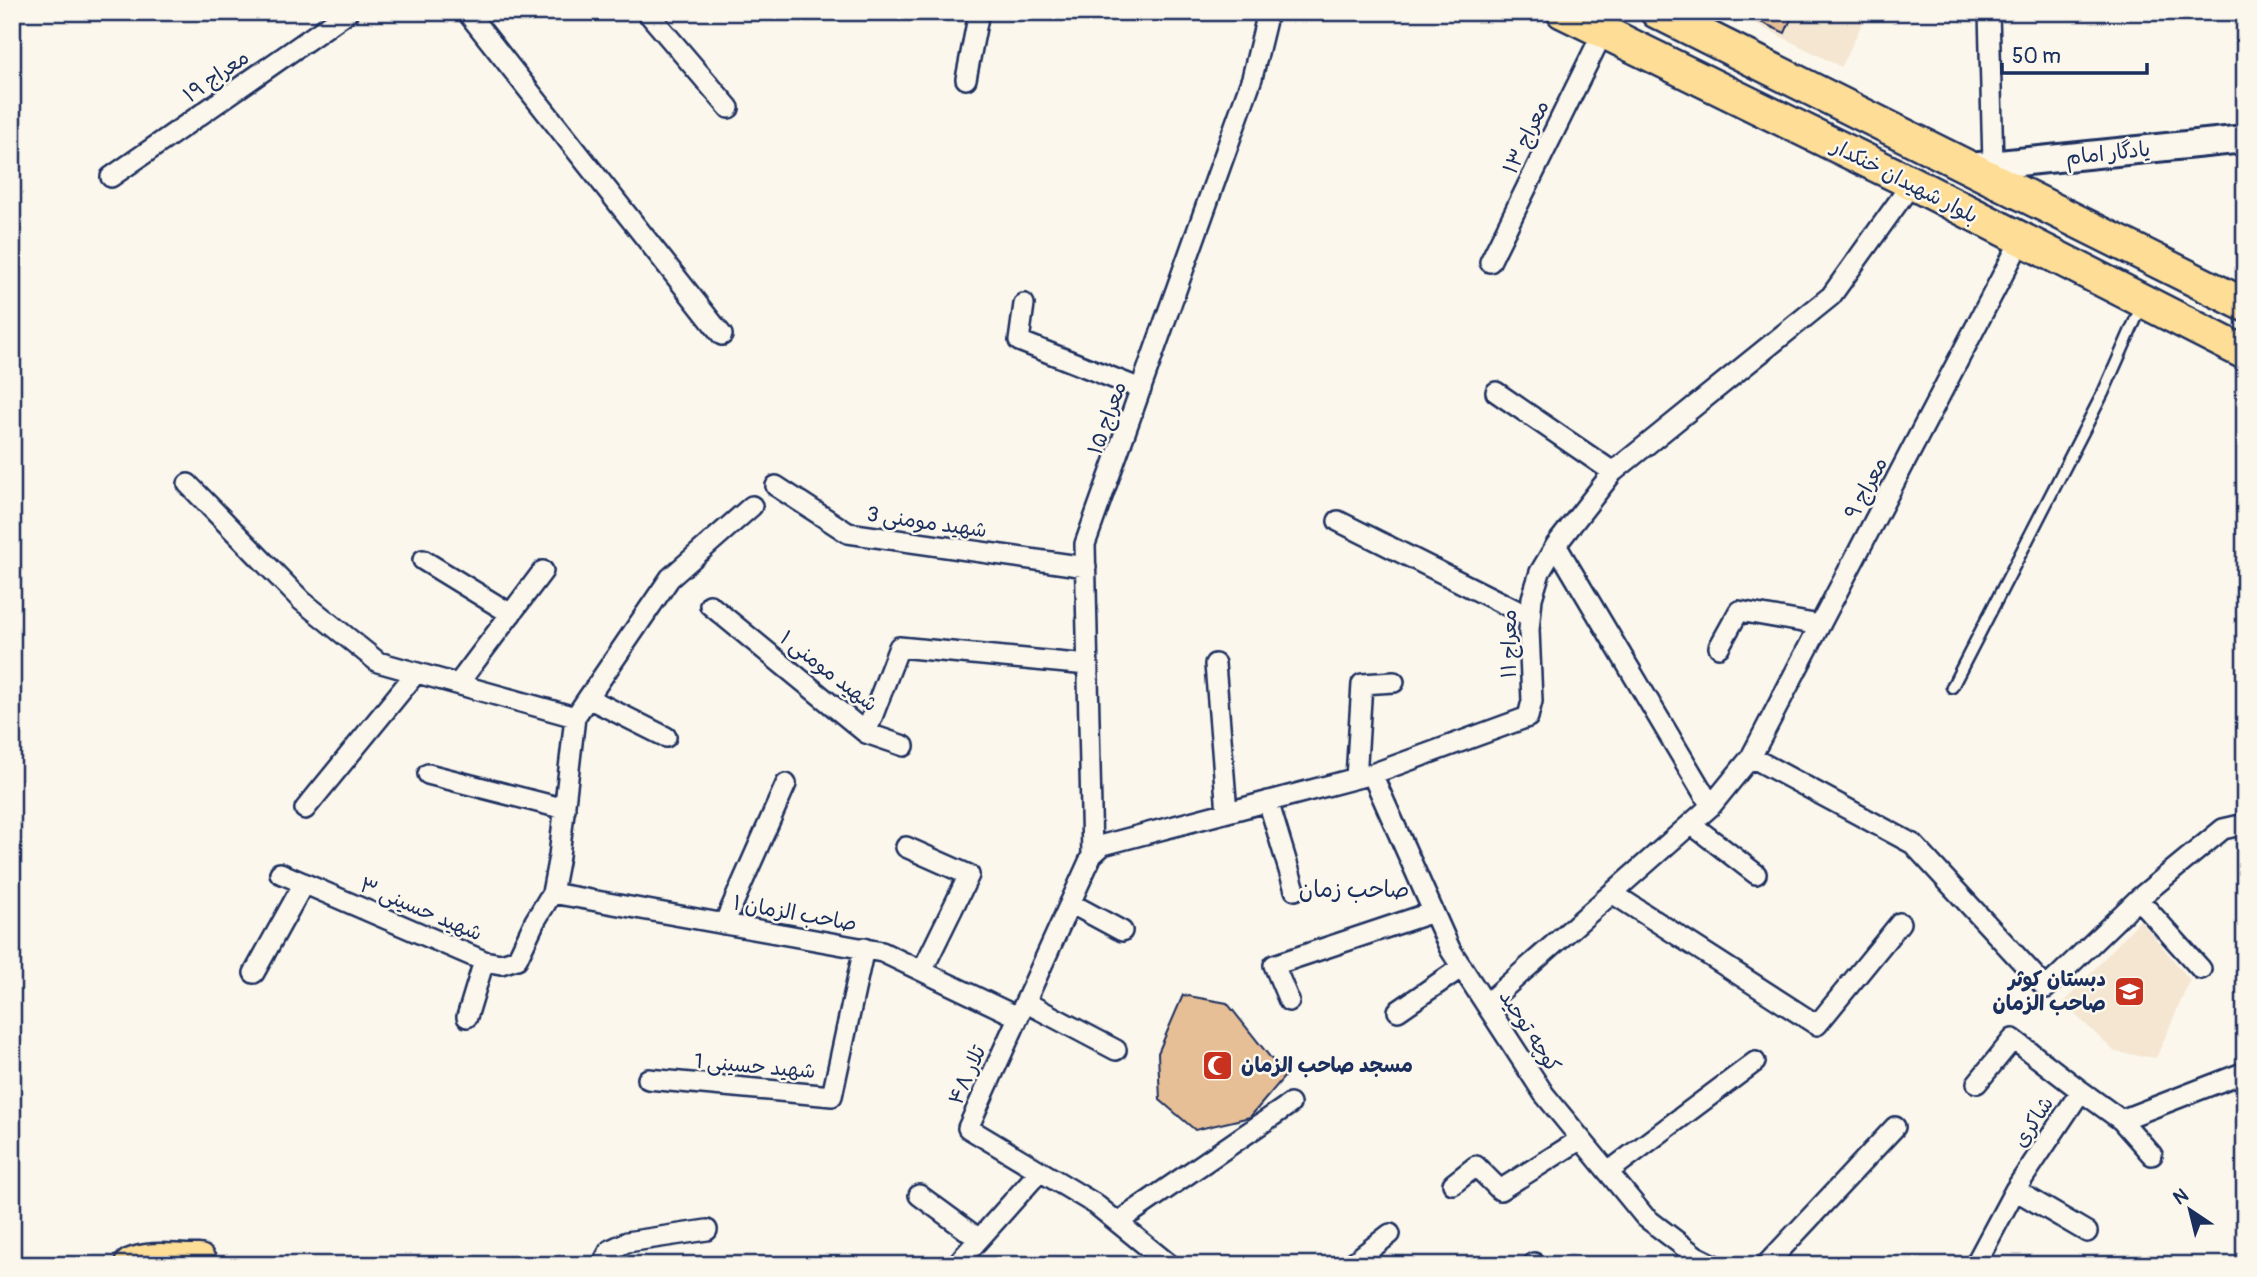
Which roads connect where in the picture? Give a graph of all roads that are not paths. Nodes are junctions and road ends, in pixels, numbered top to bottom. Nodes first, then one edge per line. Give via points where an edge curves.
1 (348, 12) edge
2 (467, 12) edge
3 (647, 12) edge
4 (979, 12) edge
5 (1268, 12) edge
6 (1563, 12) edge
7 (1657, 12) edge
8 (1989, 12) edge
9 (1603, 32) junction
10 (966, 79) dead end
11 (729, 108) dead end
12 (2245, 139) edge
13 (1982, 166) junction
14 (111, 177) dead end
15 (1912, 183) junction
16 (2021, 240) junction
17 (1489, 262) dead end
18 (2143, 302) junction
19 (1024, 304) dead end
20 (2245, 305) edge
21 (722, 335) dead end
22 (2245, 353) edge
23 (1141, 389) junction
24 (1496, 392) dead end
25 (1613, 472) junction
26 (188, 484) dead end
27 (776, 486) dead end
28 (752, 506) dead end
29 (1338, 521) dead end
30 (1556, 545) junction
31 (423, 560) dead end
32 (1086, 567) junction
33 (543, 572) dead end
34 (710, 605) dead end
35 (511, 614) junction
36 (1530, 617) junction
37 (1820, 625) junction
38 (1719, 647) dead end
39 (1215, 664) dead end
40 (1088, 665) junction
41 (416, 673) junction
42 (1394, 682) dead end
43 (458, 684) junction
44 (1952, 687) dead end
45 (588, 698) junction
46 (575, 717) junction
47 (866, 733) junction
48 (666, 737) dead end
49 (904, 746) dead end
50 (1751, 757) junction
51 (428, 774) dead end
52 (1364, 776) junction
53 (786, 784) dead end
54 (1268, 801) junction
55 (1711, 806) junction
56 (305, 809) dead end
57 (565, 809) junction
58 (1227, 812) junction
59 (1691, 824) junction
60 (2245, 824) edge
61 (906, 847) dead end
62 (1092, 855) junction
63 (279, 873) dead end
64 (1756, 874) dead end
65 (304, 883) junction
66 (1295, 890) dead end
67 (552, 893) junction
68 (1612, 893) junction
69 (2138, 899) junction
70 (1070, 903) junction
71 (1433, 912) junction
72 (1900, 923) dead end
73 (724, 924) junction
74 (1122, 931) dead end
75 (864, 948) junction
76 (484, 961) junction
77 (1462, 967) junction
78 (2200, 969) dead end
79 (922, 971) junction
80 (254, 973) dead end
81 (1289, 1001) dead end
82 (1486, 1004) junction
83 (1021, 1009) junction
84 (1398, 1012) dead end
85 (467, 1017) dead end
86 (1116, 1050) dead end
87 (1755, 1062) dead end
88 (2245, 1072) edge
89 (648, 1079) dead end
90 (1977, 1083) dead end
91 (2081, 1091) junction
92 (1290, 1104) dead end
93 (2121, 1120) junction
94 (1895, 1128) dead end
95 (1581, 1139) junction
96 (2152, 1155) dead end
97 (1040, 1171) junction
98 (1608, 1172) junction
99 (1453, 1184) dead end
100 (2015, 1190) junction
101 (919, 1195) dead end
102 (1118, 1222) junction
103 (707, 1230) dead end
104 (2087, 1232) dead end
105 (1390, 1234) dead end
106 (979, 1239) junction
107 (606, 1257) edge
108 (183, 1264) edge
109 (131, 1265) edge
110 (956, 1265) edge
111 (1170, 1265) edge
112 (1350, 1265) edge
113 (1714, 1265) edge
114 (1766, 1265) edge
115 (1975, 1265) edge

1 - 14 street, معراج ۱۹
2 - 21 street
3 - 11 street
4 - 10 street
5 - 23 street, معراج ۱۵ via 1252,78
6 - 9 highway, بلوار شهیدان خنکدار
7 - 13 highway, بلوار شهیدان خنکدار
8 - 13 street
9 - 15 highway, بلوار شهیدان خنکدار
9 - 17 street, معراج ۱۳
12 - 13 main road, یادگار امام
13 - 20 highway, بلوار شهیدان خنکدار
15 - 16 highway, بلوار شهیدان خنکدار
15 - 25 street, معراج ۱۱ via 1831,296
16 - 18 highway, بلوار شهیدان خنکدار
16 - 37 street, معراج ۹
18 - 22 highway, بلوار شهیدان خنکدار
18 - 44 lane via 2103,393
19 - 23 street via 1019,341
23 - 32 street, معراج ۱۵ via 1086,544
24 - 25 street
25 - 30 street, معراج ۱۱
26 - 41 street via 302,601 378,662
27 - 32 street, شهید مومنی 3 via 848,533
28 - 45 street via 670,578
29 - 36 street
30 - 36 street, معراج ۱۱ via 1541,572
30 - 55 street
31 - 35 street
32 - 40 street, معراج ۱۵
33 - 35 street
34 - 47 street, شهید مومنی ۱
35 - 43 street
36 - 52 street, معراج ۱۱ via 1532,701 1528,717
37 - 38 street via 1739,611
37 - 50 street, معراج ۹
39 - 58 street
40 - 47 street, شهید مومنی ۱ via 899,648
40 - 62 street, معراج ۱۵
41 - 43 street
41 - 56 street
42 - 52 street via 1362,684
43 - 46 street
45 - 46 street
45 - 48 street
46 - 57 street
47 - 49 street
50 - 55 street, معراج ۹
50 - 69 street via 1913,844 2046,988
51 - 57 street
52 - 54 street, معراج ۱۱
52 - 71 street, کوچه توحید
53 - 73 street
54 - 58 street, معراج ۱۱
54 - 66 street
55 - 59 street, معراج ۹
57 - 67 street
58 - 62 street, معراج ۱۱ via 1103,845
59 - 64 street
59 - 68 street, معراج ۹
60 - 69 street via 2223,829
61 - 79 street via 969,875
62 - 70 street, تلار ۴۸
63 - 65 street, شهید حسینی ۳
65 - 76 street, شهید حسینی ۳
65 - 80 street
67 - 73 street, صاحب الزمان ۱
67 - 76 street, شهید حسینی ۳ via 517,959 501,964
68 - 72 street via 1817,1025
68 - 82 street, معراج ۹
69 - 78 street
70 - 74 street
70 - 83 street, تلار ۴۸
71 - 77 street, کوچه توحید
71 - 81 street via 1274,965
73 - 75 street, صاحب الزمان ۱
75 - 79 street, صاحب الزمان ۱
75 - 89 street, شهید حسینی 1 via 832,1096
76 - 85 street
77 - 82 street, کوچه توحید
77 - 84 street
79 - 83 street, صاحب الزمان ۱
82 - 95 street, کوچه توحید via 1544,1094
83 - 86 street, صاحب الزمان ۱
83 - 97 street, تلار ۴۸ via 968,1129
87 - 98 street
88 - 93 street
90 - 91 street via 2013,1039
91 - 93 street, شاکری
91 - 100 street, شاکری
92 - 102 street
93 - 96 street, شاکری
94 - 114 street
95 - 98 street, کوچه توحید
95 - 99 street via 1500,1190 1476,1166
97 - 102 street, تلار ۴۸
97 - 106 street
98 - 113 street, کوچه توحید via 1645,1217
100 - 104 street
100 - 115 street, شاکری
101 - 106 street
102 - 111 street, تلار ۴۸
103 - 107 street via 627,1242
105 - 112 street
106 - 110 street
108 - 109 highway via 143,1260

